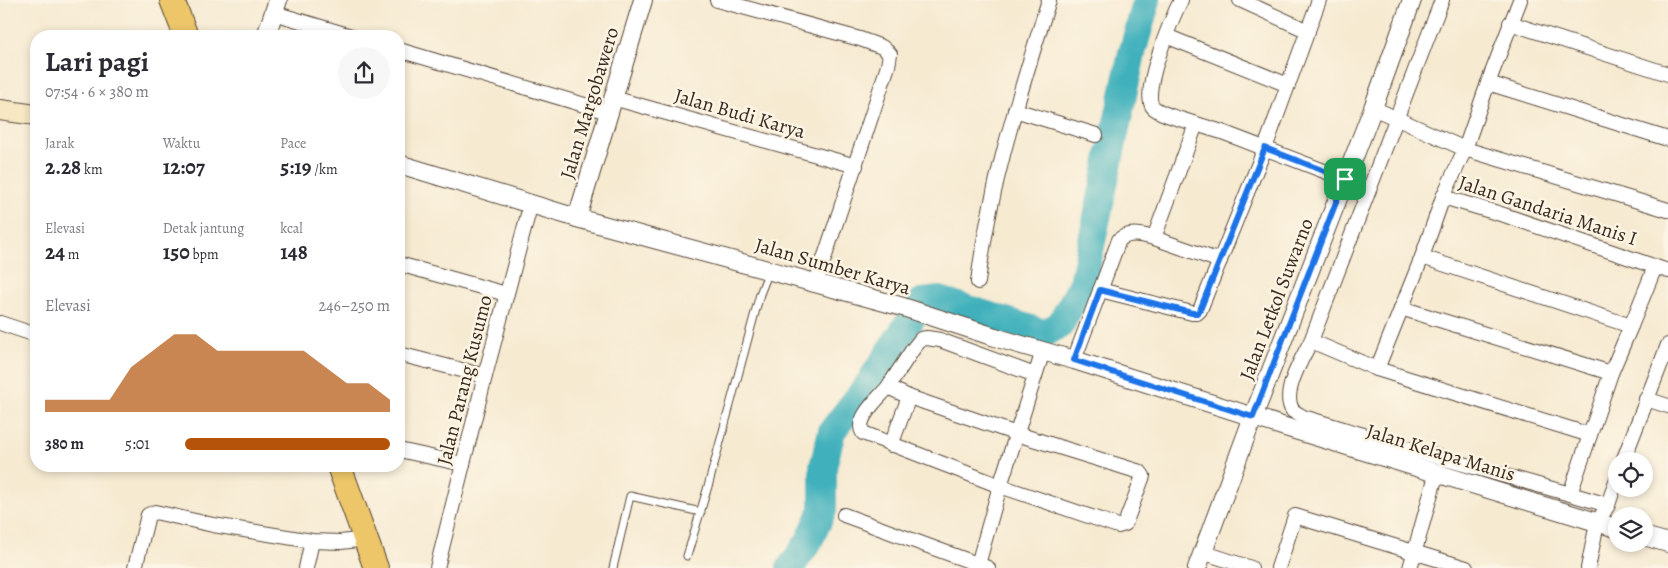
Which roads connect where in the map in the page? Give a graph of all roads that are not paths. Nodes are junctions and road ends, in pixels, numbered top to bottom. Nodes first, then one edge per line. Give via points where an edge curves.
1 (172, 0) edge
2 (643, 0) edge
3 (717, 0) edge
4 (1049, 0) edge
5 (1181, 0) edge
6 (1320, 0) edge
7 (1412, 0) edge
8 (1442, 0) edge
9 (1520, 0) edge
10 (1248, 2) edge
11 (276, 7) edge
12 (1510, 23) junction
13 (184, 30) edge
14 (268, 30) edge
15 (335, 30) edge
16 (1308, 31) junction
17 (1166, 36) junction
18 (405, 52) edge
19 (1668, 74) edge
20 (1488, 83) junction
21 (1288, 85) junction
22 (610, 105) junction
23 (1373, 108) junction
24 (0, 110) edge
25 (1014, 110) junction
26 (30, 114) edge
27 (1396, 118) junction
28 (1196, 124) junction
29 (1096, 135) dead end
30 (1668, 138) edge
31 (1265, 148) junction
32 (1465, 149) junction
33 (405, 166) edge
34 (856, 166) junction
35 (1345, 179) junction
36 (1444, 197) junction
37 (531, 203) junction
38 (1668, 210) edge
39 (577, 218) junction
40 (1154, 238) junction
41 (1422, 258) junction
42 (1220, 261) junction
43 (405, 266) edge
44 (1662, 269) edge
45 (769, 270) junction
46 (978, 282) dead end
47 (816, 283) junction
48 (1100, 290) junction
49 (506, 294) junction
50 (1401, 308) junction
51 (0, 323) edge
52 (1631, 326) junction
53 (30, 333) edge
54 (1311, 340) junction
55 (1668, 346) edge
56 (1043, 352) junction
57 (405, 356) edge
58 (1074, 360) junction
59 (1377, 369) junction
60 (1611, 373) junction
61 (1035, 375) junction
62 (485, 376) junction
63 (888, 387) junction
64 (908, 397) junction
65 (1646, 399) junction
66 (1668, 406) edge
67 (1253, 417) junction
68 (1017, 434) junction
69 (1590, 435) junction
70 (891, 445) junction
71 (405, 451) edge
72 (1627, 452) edge
73 (463, 464) junction
74 (342, 472) edge
75 (1437, 472) junction
76 (1000, 486) junction
77 (1570, 494) junction
78 (1611, 497) edge
79 (1608, 505) junction
80 (701, 512) junction
81 (844, 515) dead end
82 (1597, 522) junction
83 (1608, 525) edge
84 (365, 539) junction
85 (1653, 539) edge
86 (312, 541) junction
87 (1668, 543) edge
88 (1415, 551) junction
89 (688, 556) dead end
90 (1199, 560) edge
91 (981, 567) edge
92 (135, 568) edge
93 (306, 568) edge
94 (376, 568) edge
95 (437, 568) edge
96 (613, 568) edge
97 (1251, 568) edge
98 (1278, 568) edge
99 (1410, 568) edge
100 (1466, 568) edge
101 (1588, 568) edge

1 - 13 highway
2 - 22 street, Jalan Margobawero
3 - 34 street via 860,39 882,47 890,54
4 - 25 street
5 - 17 street
6 - 16 street
7 - 23 street, Jalan Letkol Suwarno
8 - 27 street
9 - 12 street
10 - 16 street
11 - 14 street
11 - 15 street
12 - 19 street
12 - 20 street
16 - 21 street
17 - 21 street
17 - 28 street via 1152,79 1150,102 1161,112
18 - 22 street, Jalan Budi Karya
20 - 30 street
20 - 32 street
21 - 31 street
22 - 34 street, Jalan Budi Karya
22 - 39 street, Jalan Margobawero
23 - 27 street
23 - 35 street, Jalan Letkol Suwarno
24 - 26 main road
25 - 29 street
25 - 46 street via 994,186
27 - 32 street
27 - 54 street
28 - 31 street
28 - 40 street
31 - 35 street
31 - 42 street
32 - 36 street
32 - 38 street
33 - 37 street, Jalan Sumber Karya
34 - 47 street
35 - 67 street, Jalan Letkol Suwarno
36 - 41 street
36 - 44 street, Jalan Gandaria Manis I
37 - 39 street, Jalan Sumber Karya
37 - 49 street, Jalan Parang Kusumo
39 - 45 street, Jalan Sumber Karya
40 - 42 street
40 - 48 street via 1123,236
41 - 50 street
41 - 52 street
42 - 48 street via 1197,313
43 - 49 street
44 - 52 street
45 - 47 street, Jalan Sumber Karya
45 - 80 lane
47 - 56 street, Jalan Sumber Karya
48 - 58 street
49 - 62 street, Jalan Parang Kusumo
50 - 59 street
50 - 60 street
51 - 53 street
52 - 60 street
54 - 59 street
54 - 77 street via 1292,381 1288,399 1293,411 1303,417
55 - 65 street
56 - 58 street, Jalan Sumber Karya
56 - 61 street
57 - 62 street
58 - 67 street, Jalan Sumber Karya
59 - 69 street
60 - 69 street
61 - 63 street via 927,338 919,342
61 - 68 street
62 - 73 street, Jalan Parang Kusumo
63 - 64 street
63 - 70 street via 862,418 860,429
64 - 68 street
64 - 70 street
65 - 66 street
65 - 72 street
67 - 75 street, Jalan Kelapa Manis
67 - 90 street, Jalan Letkol Suwarno
68 - 76 street
68 - 76 street via 1140,472 1142,476 1125,524 1121,526
69 - 77 street
70 - 76 street
71 - 73 street
73 - 95 street, Jalan Parang Kusumo
74 - 84 highway
75 - 82 street, Jalan Kelapa Manis
75 - 88 street
76 - 91 street
77 - 79 street
78 - 79 street
79 - 82 street
80 - 89 lane
80 - 96 lane via 630,496
81 - 91 street
82 - 83 street, Jalan Kelapa Manis
82 - 101 street
84 - 86 street
84 - 94 highway
85 - 87 street
86 - 92 street via 155,512 148,515
86 - 93 street
88 - 98 street via 1295,516
88 - 99 street
88 - 100 street
90 - 97 street

